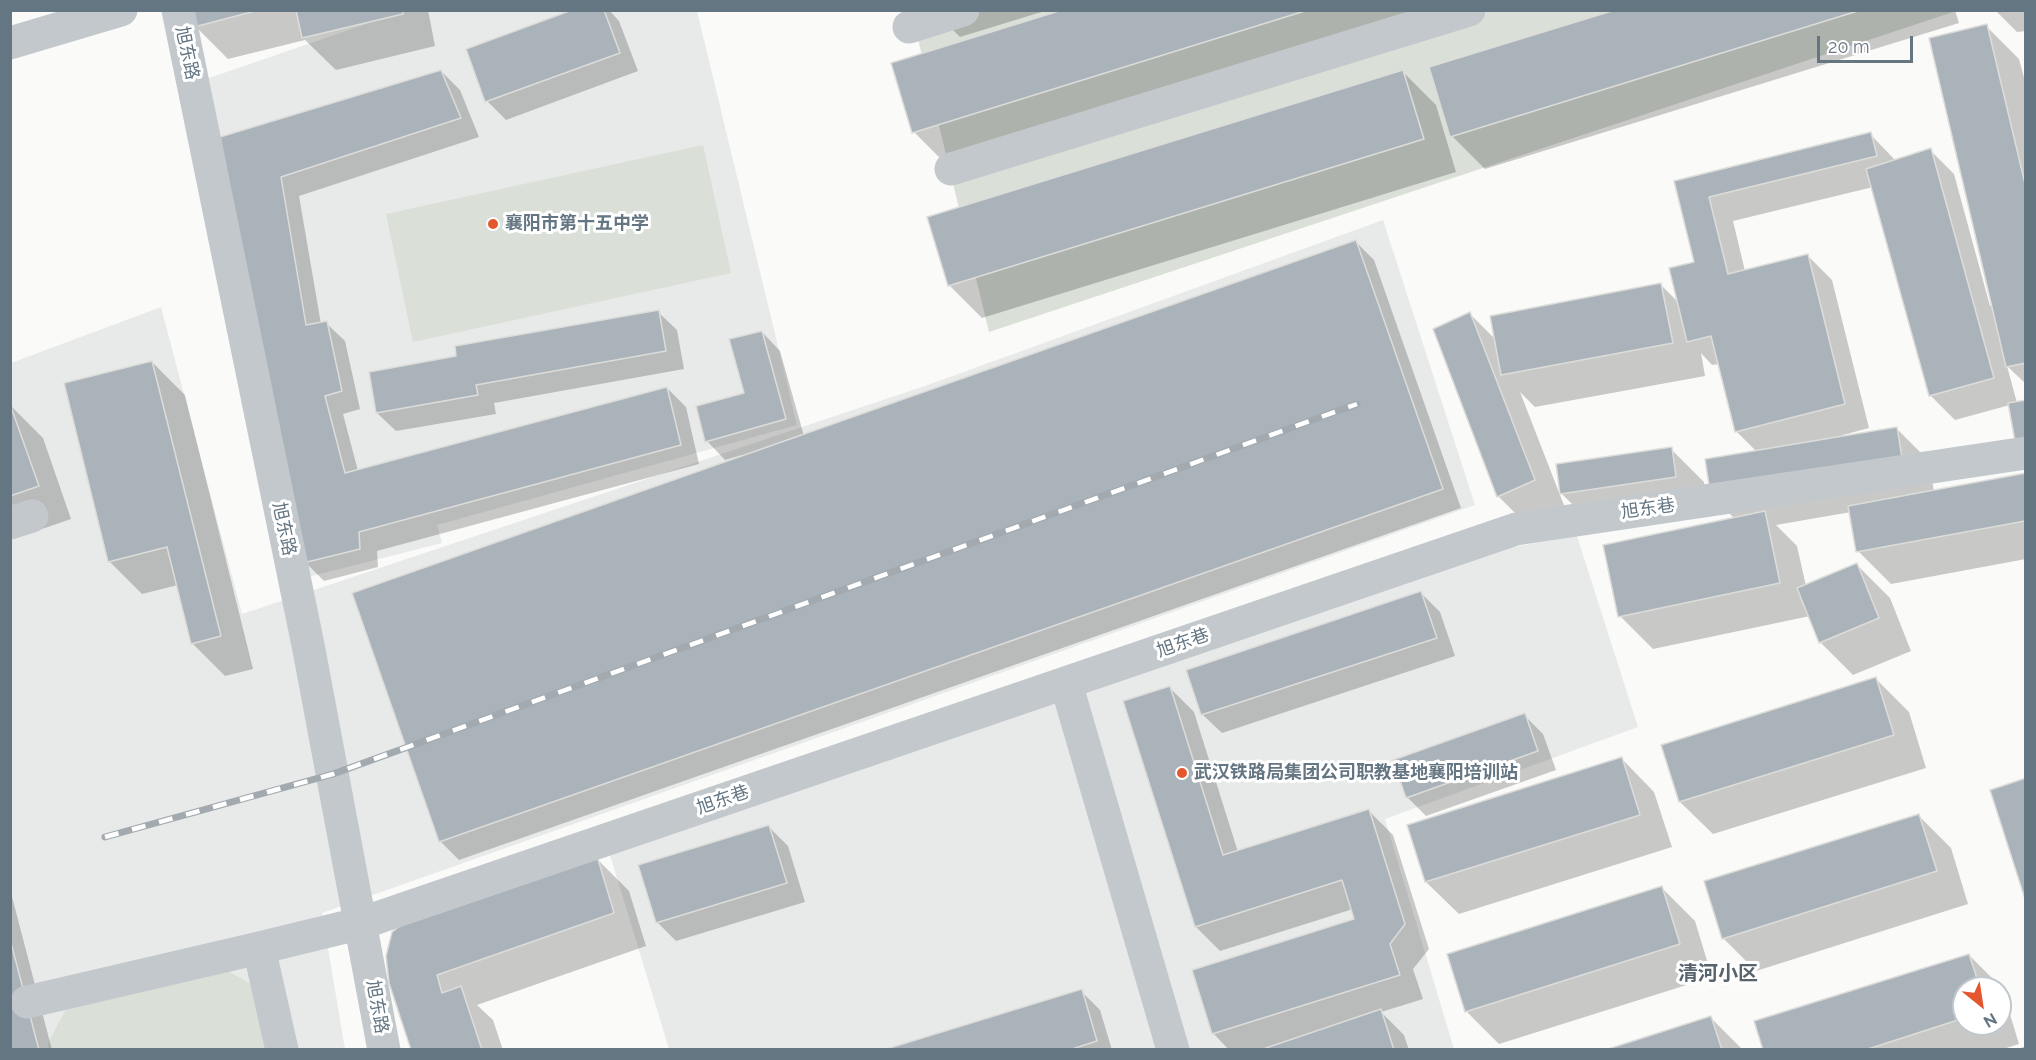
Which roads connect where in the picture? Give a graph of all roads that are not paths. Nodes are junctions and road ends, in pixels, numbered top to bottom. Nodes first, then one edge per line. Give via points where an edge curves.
1 (121, 10) edge
2 (178, 10) edge
3 (963, 10) edge
4 (1469, 10) edge
5 (909, 27) dead end
6 (10, 43) edge
7 (951, 169) dead end
8 (2025, 453) edge
9 (1066, 683) junction
10 (362, 923) junction
11 (259, 948) junction
12 (27, 1002) dead end
13 (282, 1050) edge
14 (384, 1050) edge
15 (1173, 1050) edge

1 - 6 street
2 - 10 street, 旭东路
3 - 5 street
4 - 7 street
8 - 9 street, 旭东巷 via 1516,529
9 - 10 street, 旭东巷
9 - 15 street
10 - 11 street, 旭东巷
10 - 14 street, 旭东路
11 - 12 street, 旭东巷
11 - 13 street

